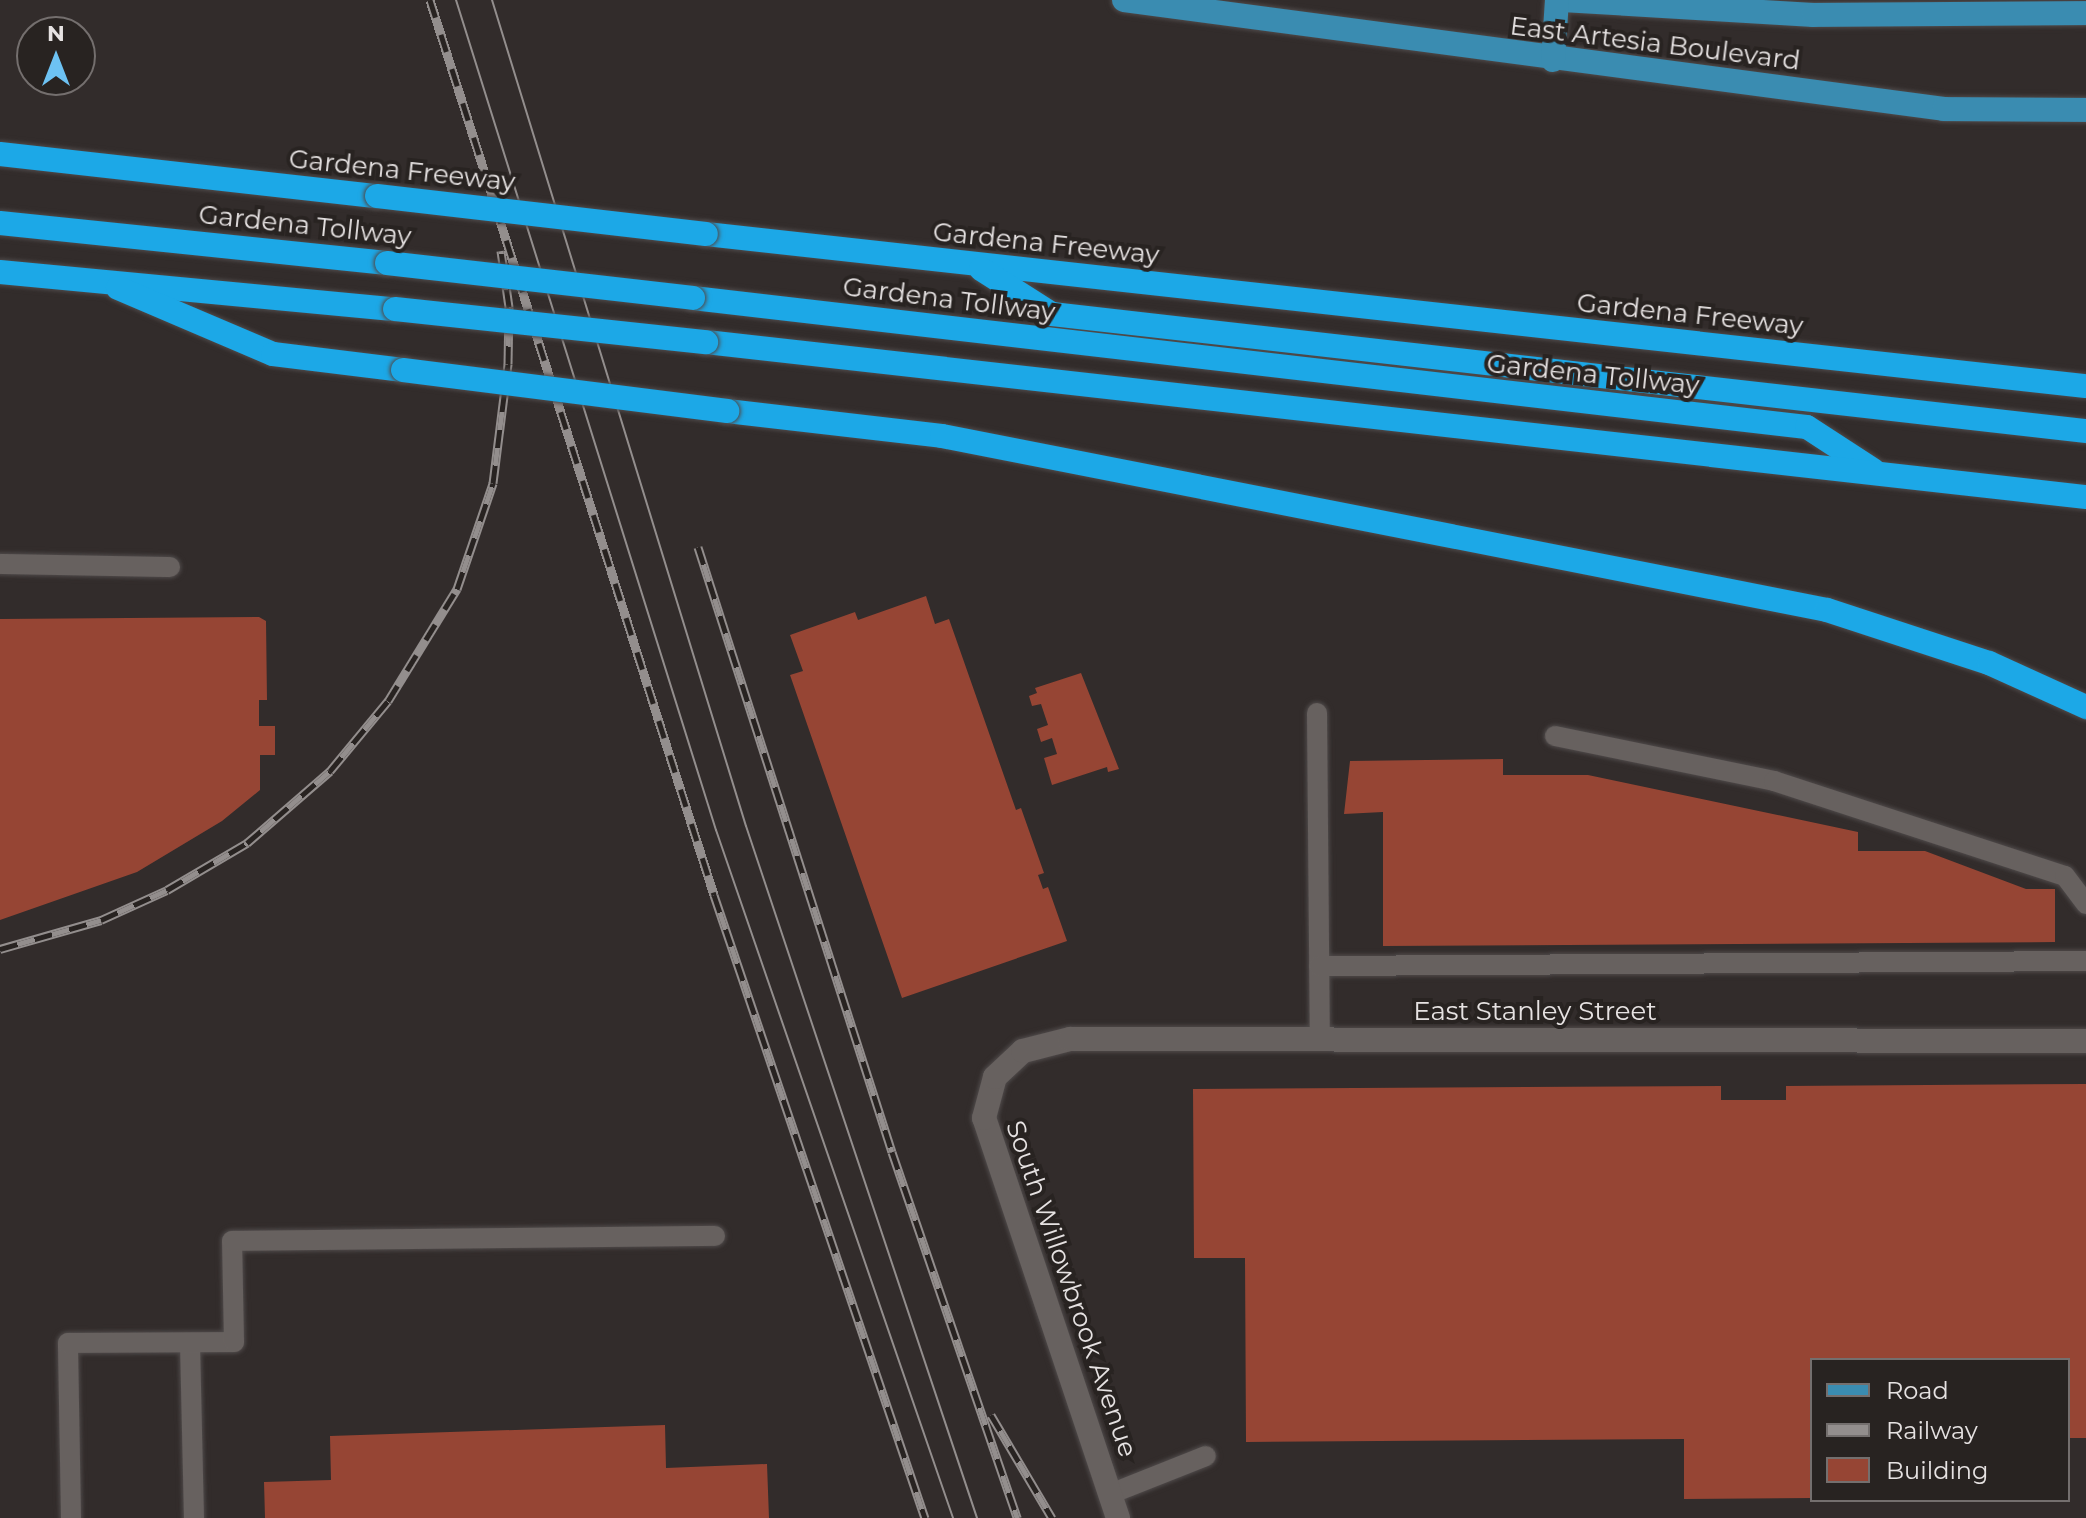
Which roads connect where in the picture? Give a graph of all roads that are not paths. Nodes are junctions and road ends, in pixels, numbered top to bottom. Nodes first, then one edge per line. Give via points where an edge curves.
1 (1124, 0) edge
2 (1560, 0) edge
3 (2086, 13) edge
4 (1553, 60) junction
5 (2079, 111) edge
6 (0, 154) edge
7 (0, 223) edge
8 (975, 265) junction
9 (0, 272) edge
10 (94, 277) junction
11 (2086, 386) edge
12 (2086, 431) edge
13 (1879, 473) junction
14 (2086, 497) edge
15 (0, 564) edge
16 (170, 567) dead end
17 (2086, 707) edge
18 (1317, 713) dead end
19 (1555, 736) dead end
20 (2086, 904) edge
21 (2086, 961) edge
22 (1319, 966) junction
23 (1320, 1040) junction
24 (2086, 1041) edge
25 (995, 1077) joint
26 (715, 1236) dead end
27 (190, 1343) junction
28 (1206, 1456) dead end
29 (1110, 1494) junction
30 (71, 1518) edge
31 (194, 1518) edge
32 (1118, 1518) edge

1 - 4 main road, East Artesia Boulevard
2 - 3 main road, East Artesia Boulevard via 1814,15
2 - 4 main road
4 - 5 main road, East Artesia Boulevard via 1944,109
6 - 8 highway, Gardena Freeway, bridge
7 - 13 highway, Gardena Tollway, bridge via 1807,427
8 - 11 highway, Gardena Freeway
8 - 12 highway, Gardena Tollway via 1052,314
9 - 10 highway
10 - 13 highway, bridge
10 - 17 highway, bridge via 273,354 942,436 1827,610 1989,663
13 - 14 highway
15 - 16 lane
18 - 22 lane
19 - 20 lane via 1774,781 2065,876
21 - 22 lane
22 - 23 lane
23 - 24 street, East Stanley Street
23 - 25 street, East Stanley Street via 1070,1039 1023,1051
25 - 29 street, South Willowbrook Avenue via 984,1118
26 - 27 lane via 232,1241 234,1342
27 - 30 lane via 68,1343
27 - 31 lane
28 - 29 lane
29 - 32 street, South Willowbrook Avenue

